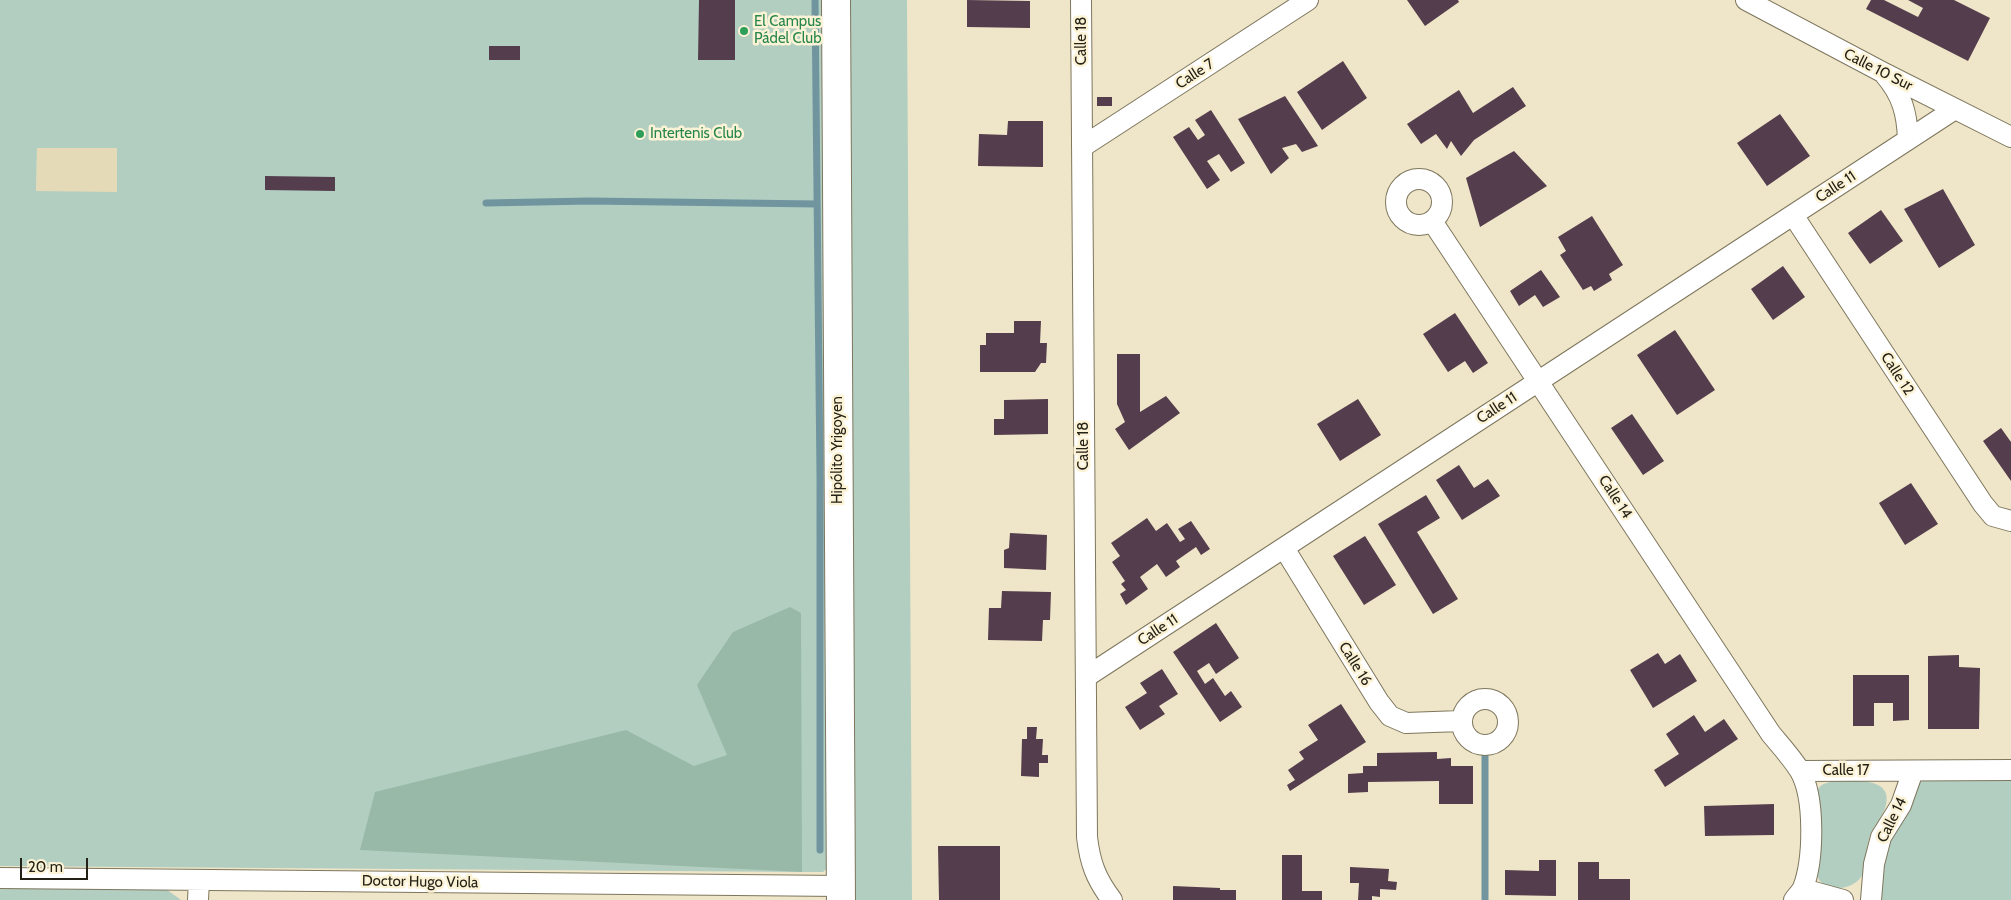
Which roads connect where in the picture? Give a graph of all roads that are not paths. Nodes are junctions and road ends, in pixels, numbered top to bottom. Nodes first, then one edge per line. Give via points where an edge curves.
1 (836, 0) edge
2 (1081, 0) edge
3 (1308, 0) edge
4 (1746, 0) edge
5 (1884, 73) junction
6 (1955, 109) junction
7 (2011, 137) edge
8 (1908, 139) junction
9 (1082, 147) junction
10 (1793, 215) junction
11 (1432, 221) dead end
12 (1538, 381) junction
13 (2011, 521) edge
14 (1284, 548) junction
15 (1086, 677) junction
16 (1462, 722) dead end
17 (2011, 770) edge
18 (1800, 771) junction
19 (1913, 771) junction
20 (0, 878) edge
21 (198, 890) edge
22 (841, 893) edge
23 (1798, 894) edge
24 (1106, 896) edge
25 (1843, 900) edge
26 (1871, 900) edge

1 - 22 main road, Hipólito Yrigoyen
2 - 9 street, Calle 18
3 - 9 street, Calle 7
4 - 5 street, Calle 10 Sur
5 - 6 street, Calle 10 Sur
5 - 8 street via 1904,104
6 - 7 street, Calle 10 Sur
6 - 8 street, Calle 11
8 - 10 street, Calle 11
9 - 15 street, Calle 18
10 - 12 street, Calle 11
10 - 13 street, Calle 12 via 1983,504 1994,516
11 - 12 street, Calle 14
12 - 14 street, Calle 11
12 - 18 street, Calle 14 via 1772,734
14 - 15 street, Calle 11
14 - 16 street, Calle 16 via 1390,716 1406,723
15 - 24 street, Calle 18 via 1086,837 1090,860
17 - 19 street, Calle 17
18 - 19 street, Calle 17
18 - 23 street, Calle 17 via 1811,812 1812,837 1808,865
19 - 26 street, Calle 14 via 1901,805 1881,837 1874,864
20 - 21 street, Doctor Hugo Viola
21 - 22 street, Doctor Hugo Viola
23 - 25 street, Calle 17

